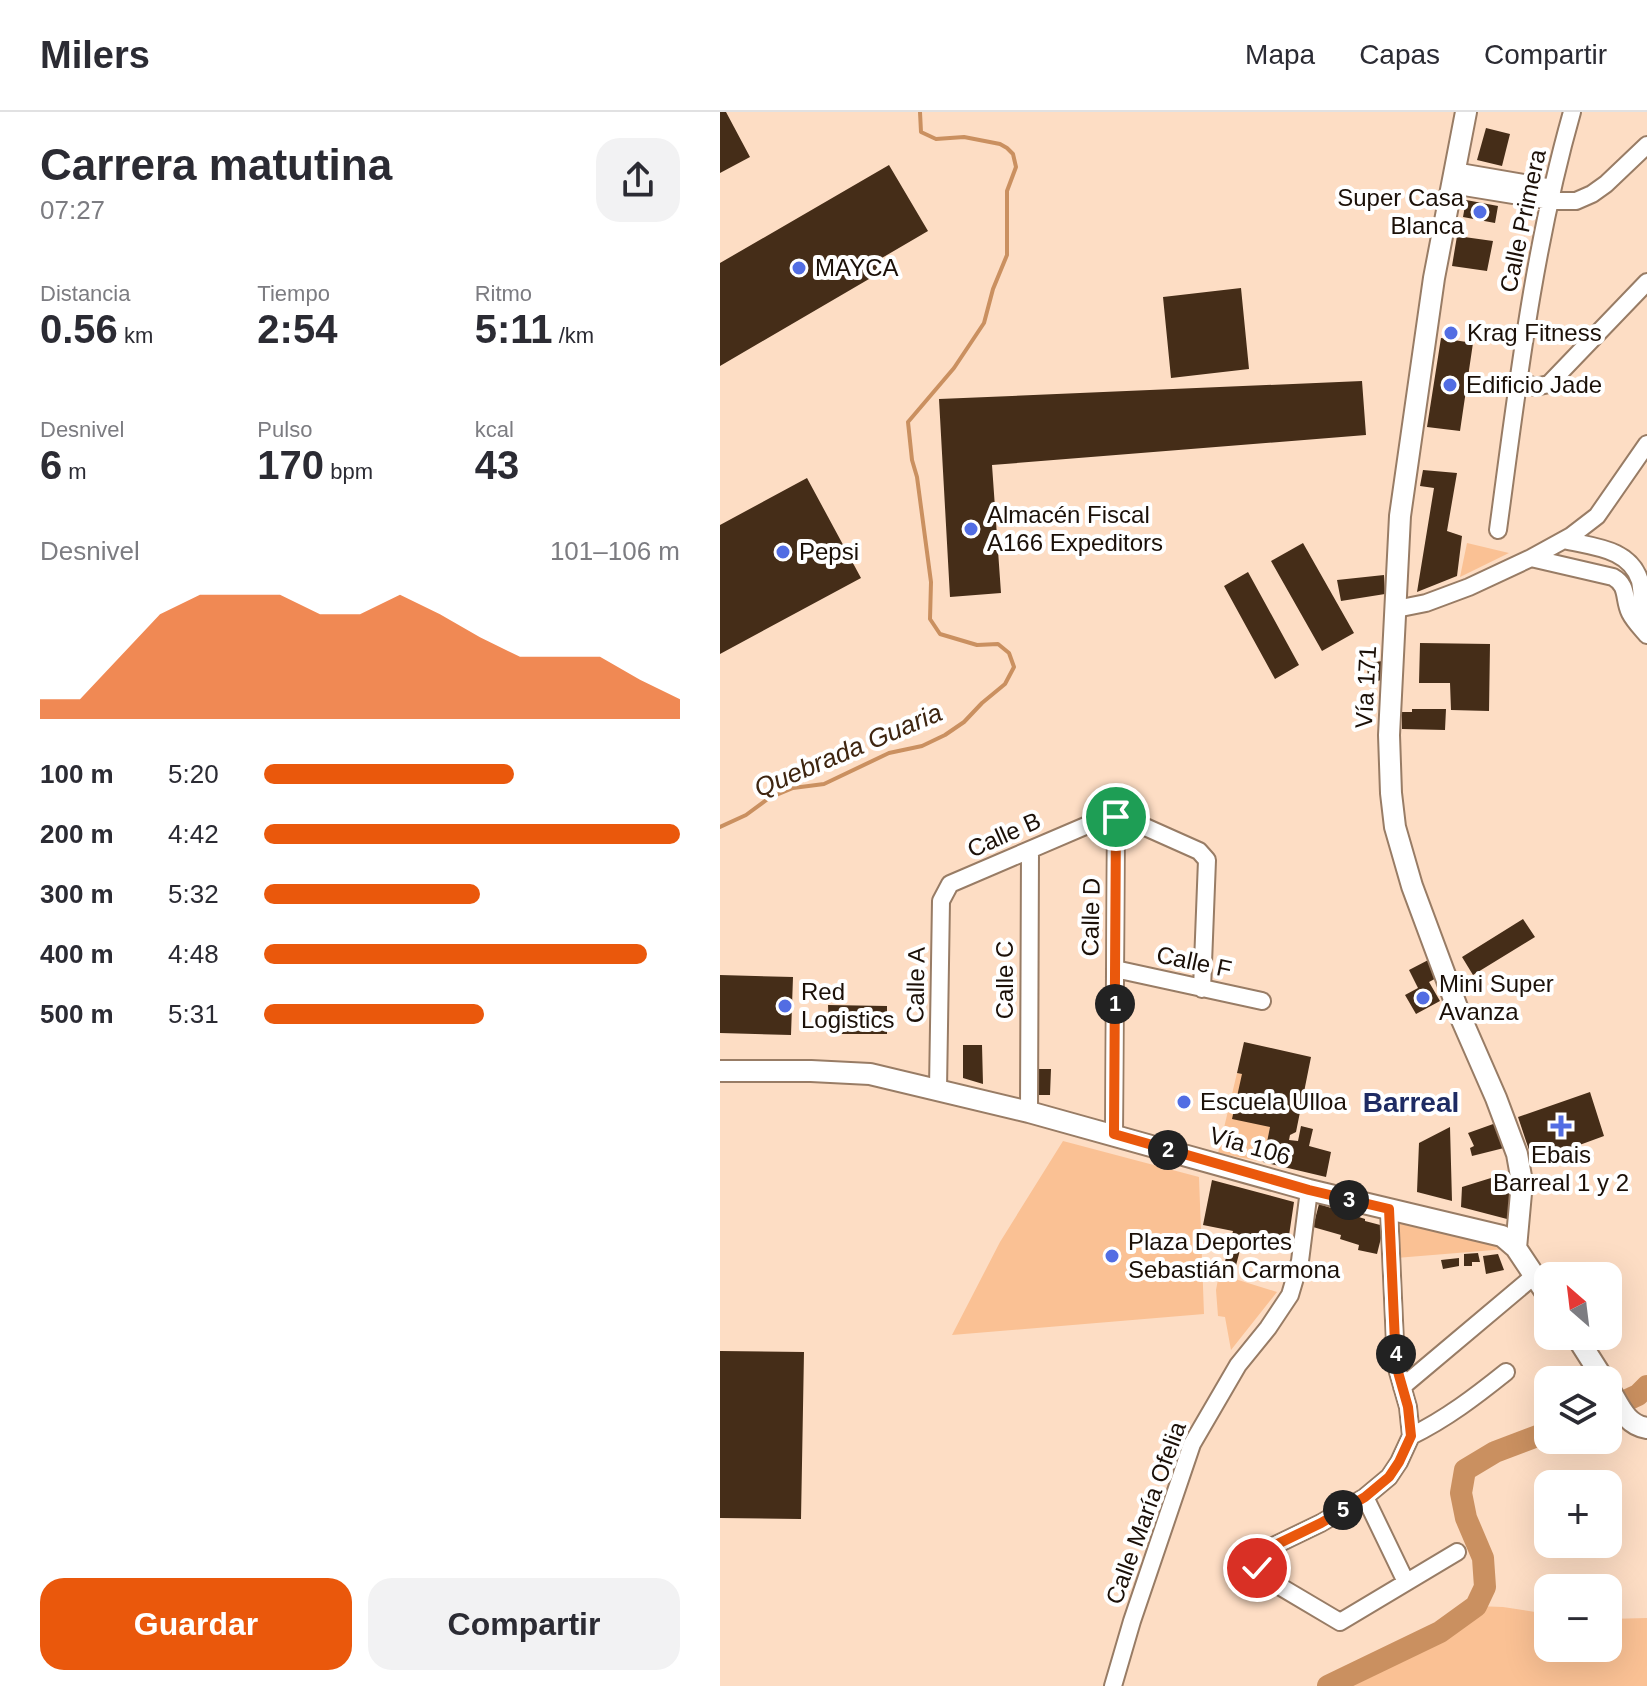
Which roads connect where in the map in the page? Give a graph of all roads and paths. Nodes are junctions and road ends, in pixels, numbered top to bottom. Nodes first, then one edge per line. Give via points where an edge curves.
1 (1466, 112) edge
2 (1572, 112) edge
3 (1647, 145) edge
4 (1453, 178) junction
5 (1551, 195) junction
6 (1647, 282) edge
7 (1518, 380) junction
8 (1647, 444) edge
9 (1498, 530) dead end
10 (1564, 540) junction
11 (1531, 558) junction
12 (1396, 609) junction
13 (1647, 619) edge
14 (1647, 635) edge
15 (1116, 817) junction
16 (1030, 850) junction
17 (950, 884) joint
18 (1115, 969) junction
19 (1202, 989) junction
20 (1262, 1001) dead end
21 (720, 1071) edge
22 (938, 1089) junction
23 (1029, 1112) junction
24 (1114, 1134) junction
25 (1309, 1190) junction
26 (1389, 1209) junction
27 (1516, 1248) junction
28 (1534, 1276) joint
29 (1506, 1372) dead end
30 (1402, 1387) junction
31 (1622, 1411) edge
32 (1644, 1425) edge
33 (1411, 1436) junction
34 (1365, 1497) junction
35 (1457, 1552) dead end
36 (1406, 1582) junction
37 (1113, 1686) edge

1 - 4 main road, Vía 171
2 - 5 street, Calle Primera
3 - 5 street via 1592,194 1576,201
4 - 5 street
4 - 12 main road, Vía 171 via 1400,516
5 - 7 street, Calle Primera
6 - 7 street via 1549,384 1535,387
7 - 9 street, Calle Primera
8 - 10 street via 1597,516
10 - 11 street
10 - 13 street via 1619,553 1628,561 1639,580
11 - 12 street via 1469,587
11 - 14 street via 1622,582 1628,610
12 - 27 main road, Vía 171 via 1389,735 1395,827 1440,962 1517,1154 1522,1182
15 - 16 street, Calle B
15 - 18 street, Calle D
15 - 19 street via 1199,851 1207,860
16 - 17 street, Calle B
16 - 23 street, Calle C
17 - 22 street, Calle A via 941,901
18 - 19 street, Calle F
18 - 24 street, Calle D
19 - 20 street, Calle F
21 - 22 main road, Vía 106 via 870,1074
22 - 23 main road, Vía 106
23 - 24 main road, Vía 106
24 - 25 main road, Vía 106
25 - 26 main road, Vía 106
25 - 37 street, Calle María Ofelia via 1290,1295 1238,1365 1192,1444
26 - 27 main road, Vía 106 via 1502,1236
26 - 30 street via 1396,1365
27 - 28 main road
28 - 30 street
29 - 33 street
30 - 33 street
31 - 32 main road
33 - 34 street via 1389,1477
34 - 36 street
34 - 36 street via 1265,1550 1256,1557 1257,1568 1340,1622
35 - 36 street

